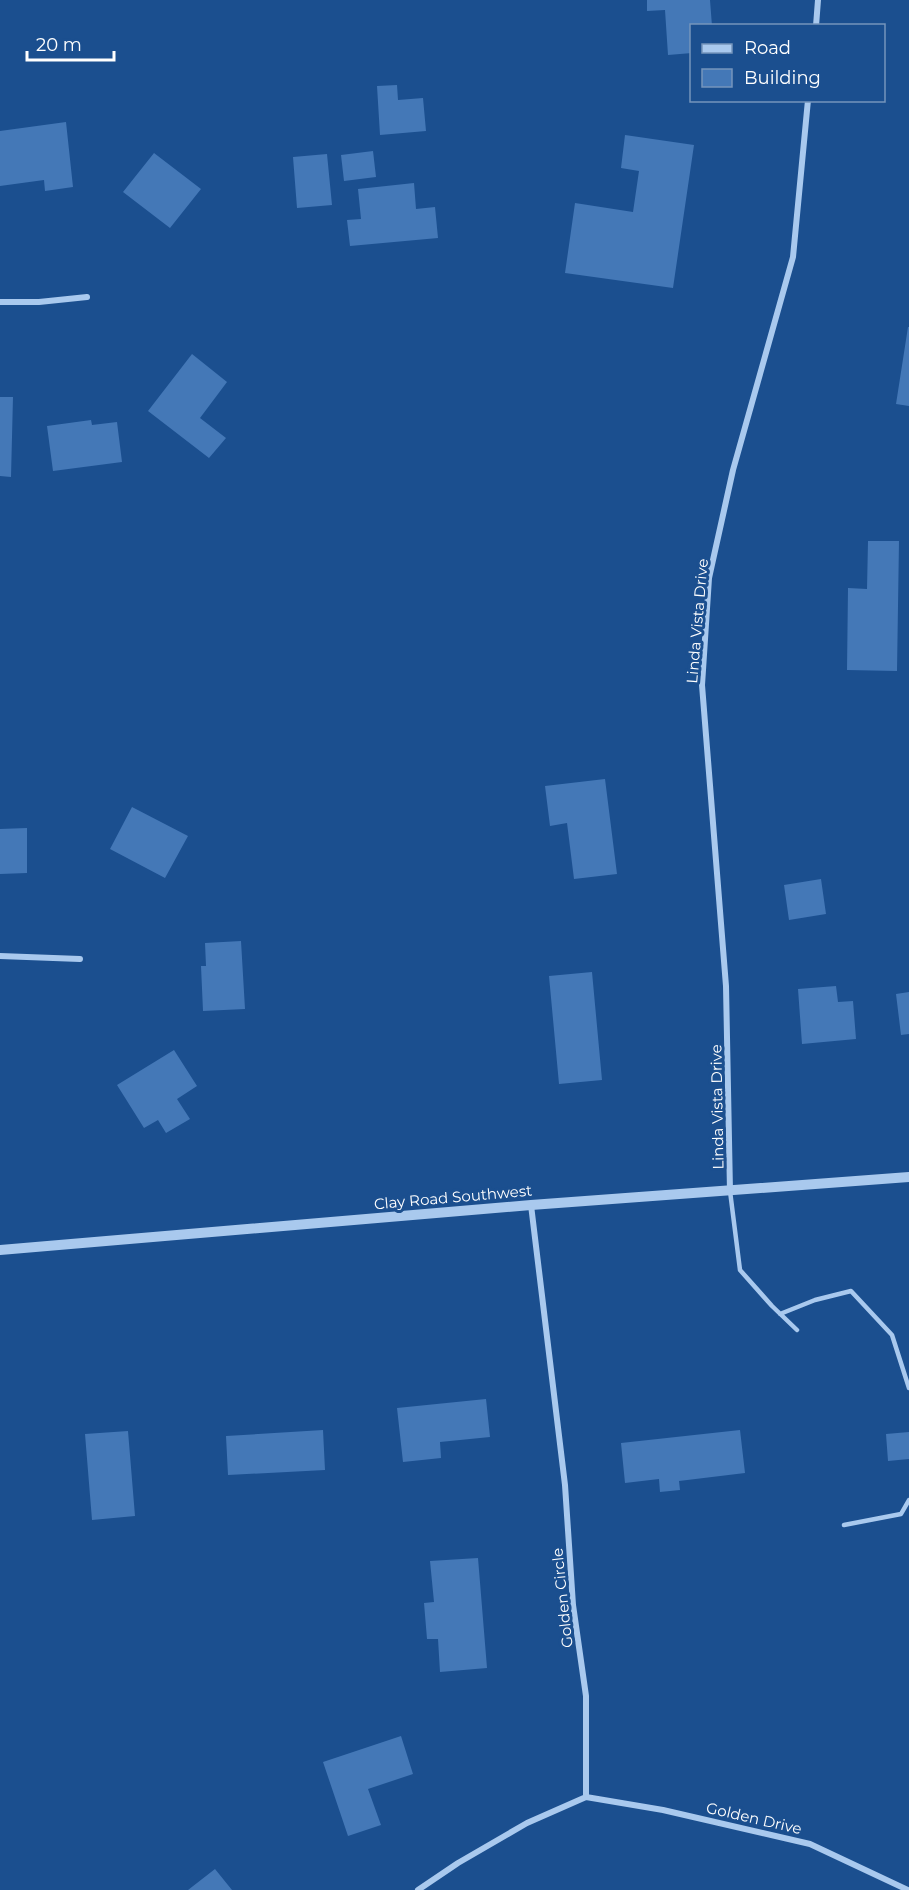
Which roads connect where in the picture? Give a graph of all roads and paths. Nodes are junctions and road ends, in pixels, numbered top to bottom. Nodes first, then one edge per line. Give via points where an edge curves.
1 (818, 0) edge
2 (816, 24) edge
3 (808, 102) edge
4 (87, 297) dead end
5 (0, 302) edge
6 (0, 956) edge
7 (80, 958) dead end
8 (909, 1177) edge
9 (730, 1191) junction
10 (531, 1205) junction
11 (0, 1250) edge
12 (780, 1314) junction
13 (797, 1330) dead end
14 (909, 1388) edge
15 (909, 1500) edge
16 (844, 1525) dead end
17 (586, 1797) junction
18 (418, 1890) edge
19 (908, 1890) edge

1 - 2 street
3 - 9 street, Linda Vista Drive via 793,257 733,470 709,578 702,686 726,986
4 - 5 street
6 - 7 street
8 - 9 street, Clay Road Southwest
9 - 10 street, Clay Road Southwest
9 - 12 lane via 740,1270
10 - 11 street, Clay Road Southwest
10 - 17 street, Golden Circle via 586,1696
12 - 13 lane
12 - 14 lane via 815,1300 851,1292 892,1335
15 - 16 lane via 901,1514
17 - 18 street via 527,1823
17 - 19 street, Golden Drive via 663,1810 810,1844

